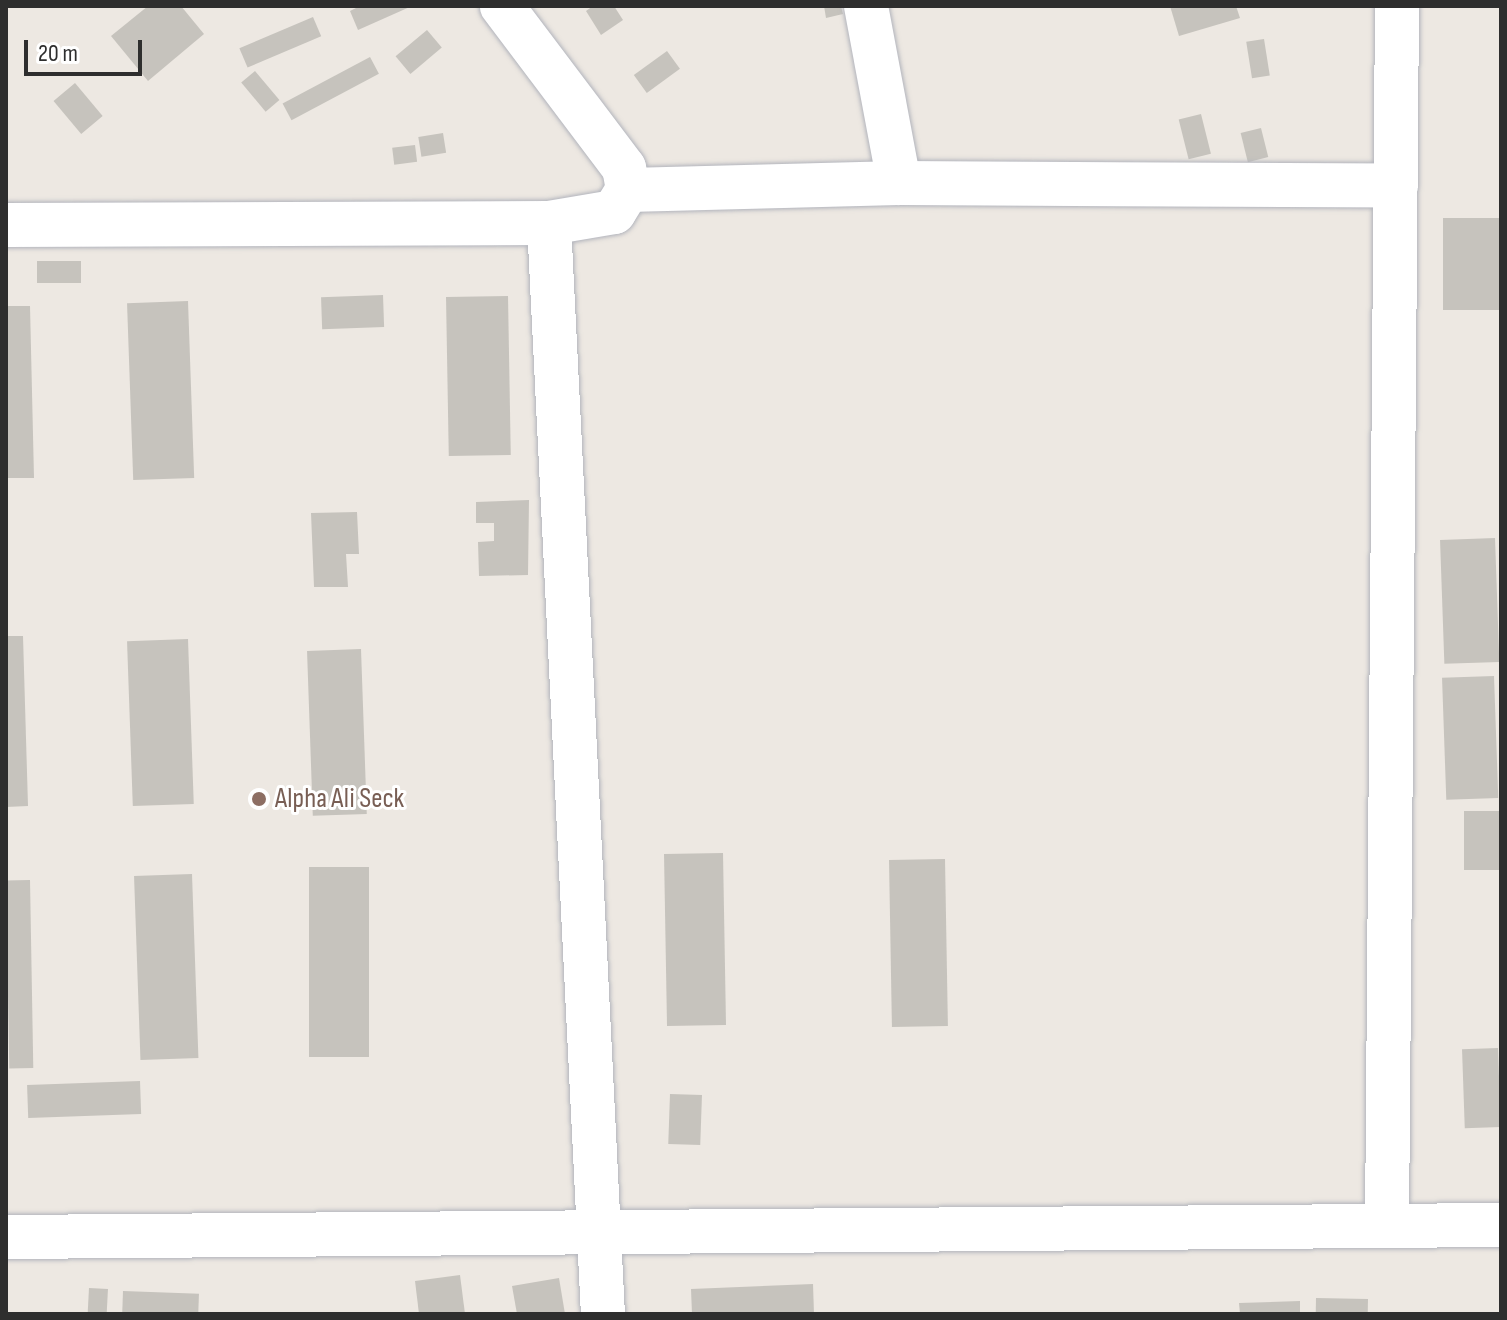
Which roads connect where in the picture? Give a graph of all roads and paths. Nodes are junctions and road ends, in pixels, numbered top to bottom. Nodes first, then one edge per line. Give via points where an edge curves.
1 (866, 6) edge
2 (1397, 6) edge
3 (508, 8) edge
4 (899, 183) junction
5 (1396, 186) junction
6 (628, 190) junction
7 (549, 223) junction
8 (6, 225) edge
9 (1501, 1225) edge
10 (1387, 1226) junction
11 (599, 1232) junction
12 (6, 1237) edge
13 (603, 1314) edge

1 - 4 street
2 - 5 street
3 - 6 street via 624,168
4 - 5 street
4 - 6 street
5 - 10 street
6 - 7 street via 614,212
7 - 8 street
7 - 11 street
9 - 10 street
10 - 11 street
11 - 12 street
11 - 13 street

